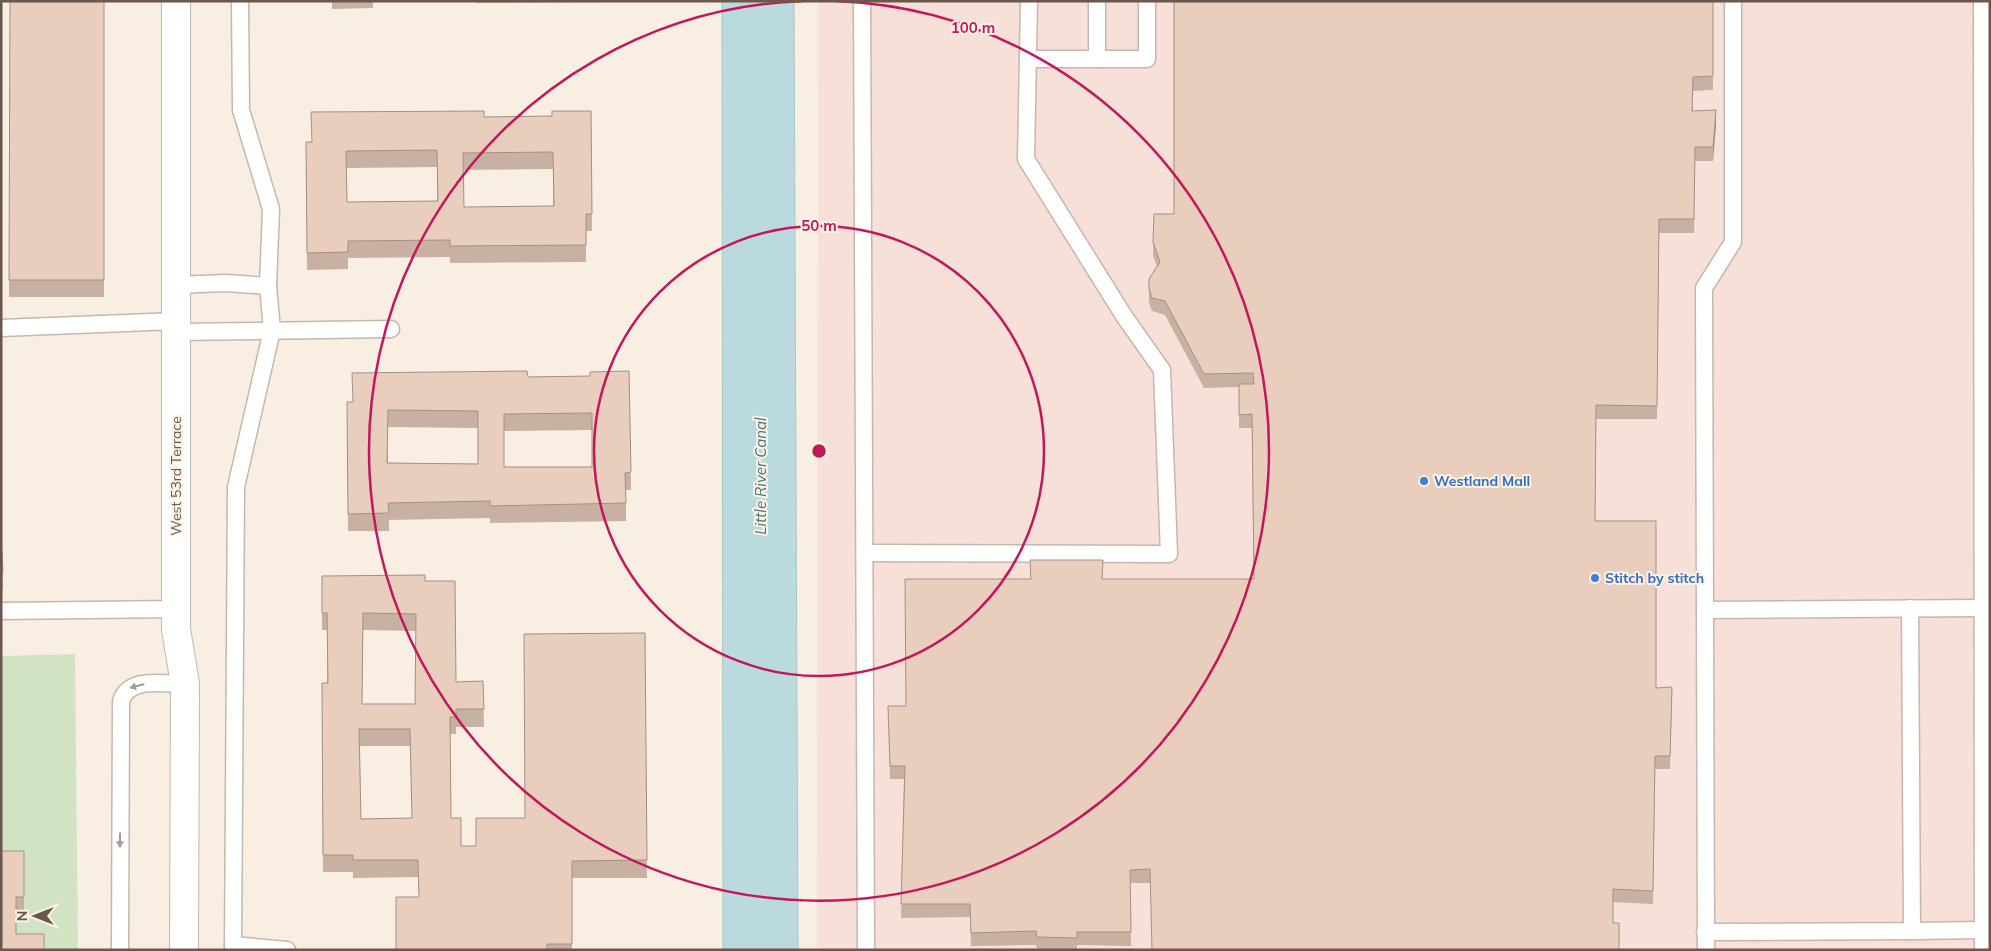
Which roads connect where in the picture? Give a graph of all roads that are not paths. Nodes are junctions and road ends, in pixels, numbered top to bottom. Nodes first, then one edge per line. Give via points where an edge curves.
1 (176, 1) edge
2 (240, 1) edge
3 (862, 1) edge
4 (1029, 1) edge
5 (1097, 1) edge
6 (1147, 1) edge
7 (1733, 1) edge
8 (1982, 1) edge
9 (1028, 59) junction
10 (1097, 59) junction
11 (1986, 102) edge
12 (1986, 185) edge
13 (1986, 223) edge
14 (176, 285) junction
15 (268, 286) junction
16 (1986, 295) edge
17 (176, 327) junction
18 (1, 328) edge
19 (391, 329) dead end
20 (272, 330) junction
21 (866, 553) junction
22 (1910, 608) junction
23 (1982, 608) junction
24 (176, 609) junction
25 (1705, 610) junction
26 (1, 612) edge
27 (1986, 651) edge
28 (185, 684) junction
29 (1986, 726) edge
30 (1986, 766) edge
31 (1986, 835) edge
32 (1912, 930) junction
33 (1983, 930) junction
34 (1705, 932) junction
35 (233, 947) edge
36 (120, 950) edge
37 (184, 950) edge
38 (287, 950) edge
39 (866, 950) edge
40 (1706, 950) edge
41 (1983, 950) edge

1 - 14 street, West 53rd Terrace
2 - 15 lane via 241,110 271,209
3 - 21 lane
4 - 9 lane
5 - 10 lane
6 - 10 lane via 1147,59
7 - 25 lane via 1733,242 1704,288
8 - 11 lane
9 - 10 lane
9 - 21 lane via 1026,159 1124,316 1162,370 1169,554
11 - 12 lane
12 - 13 lane
13 - 16 lane
14 - 15 lane via 226,283
14 - 17 street, West 53rd Terrace
15 - 20 lane
16 - 23 lane
17 - 18 lane
17 - 20 lane
17 - 24 street, West 53rd Terrace
19 - 20 lane
20 - 35 lane via 236,487
21 - 39 lane
22 - 23 lane
22 - 25 lane
22 - 32 lane
23 - 27 lane
24 - 26 lane
24 - 28 street, West 53rd Terrace
25 - 34 lane
27 - 29 lane
28 -> 36 lane via 136,684 126,691 121,701
28 - 37 street, West 53rd Terrace
29 - 30 lane
30 - 31 lane
31 - 33 lane
32 - 33 lane
32 - 34 lane
33 - 41 lane
34 - 40 lane
35 - 38 lane

